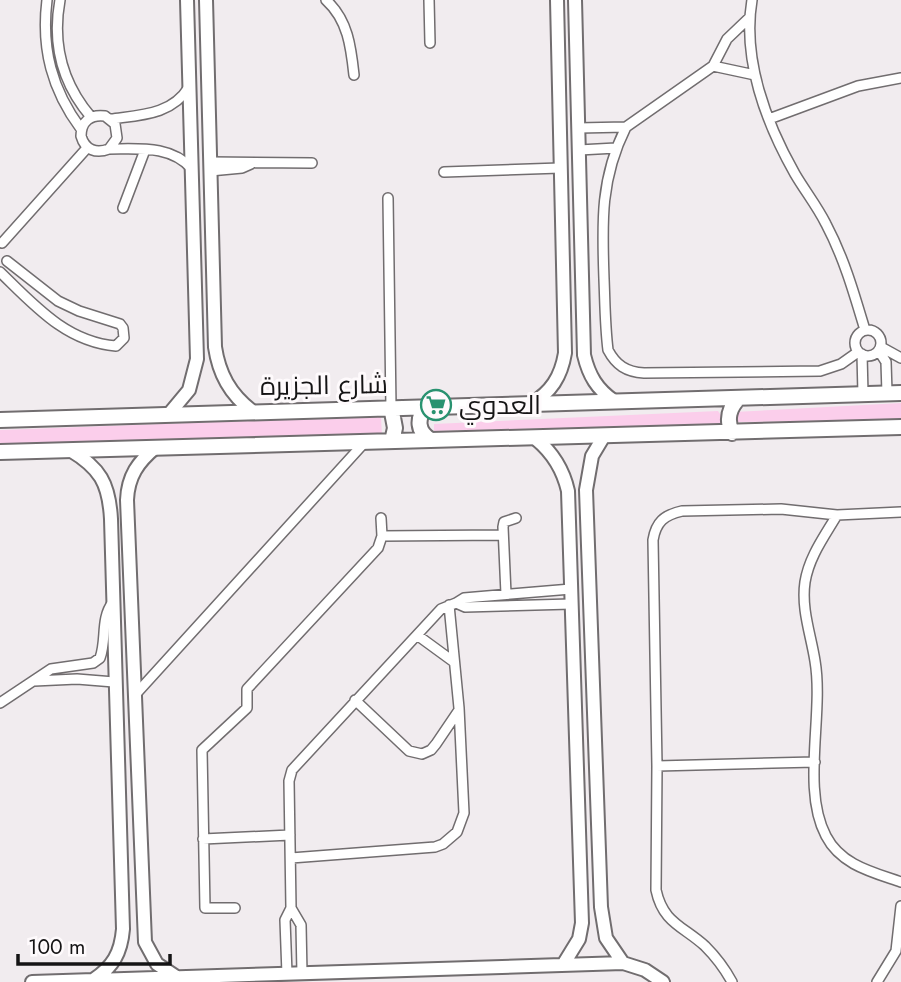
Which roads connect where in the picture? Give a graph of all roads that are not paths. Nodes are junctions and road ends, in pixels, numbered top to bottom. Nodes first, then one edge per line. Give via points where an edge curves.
1 (47, 0) edge
2 (60, 0) edge
3 (187, 0) edge
4 (206, 0) edge
5 (326, 0) edge
6 (429, 0) edge
7 (557, 0) edge
8 (575, 0) edge
9 (752, 0) edge
10 (749, 18) junction
11 (207, 27) junction
12 (188, 28) junction
13 (56, 32) junction
14 (44, 33) junction
15 (430, 43) dead end
16 (713, 66) junction
17 (354, 75) dead end
18 (755, 75) junction
19 (901, 78) edge
20 (190, 85) junction
21 (91, 117) junction
22 (110, 119) junction
23 (769, 119) junction
24 (626, 127) junction
25 (578, 128) junction
26 (81, 129) junction
27 (87, 148) junction
28 (616, 148) junction
29 (110, 149) junction
30 (579, 149) junction
31 (145, 150) junction
32 (312, 163) dead end
33 (210, 166) junction
34 (560, 168) junction
35 (192, 169) junction
36 (444, 172) dead end
37 (388, 198) dead end
38 (123, 208) dead end
39 (1, 242) edge
40 (7, 261) junction
41 (0, 271) edge
42 (865, 330) junction
43 (565, 341) junction
44 (583, 341) junction
45 (215, 346) junction
46 (197, 347) junction
47 (880, 349) junction
48 (860, 353) junction
49 (901, 358) edge
50 (894, 393) edge
51 (863, 394) junction
52 (739, 398) junction
53 (614, 401) junction
54 (531, 404) junction
55 (391, 407) junction
56 (427, 407) junction
57 (253, 411) junction
58 (169, 414) junction
59 (0, 420) edge
60 (901, 427) edge
61 (732, 433) junction
62 (604, 436) junction
63 (536, 439) junction
64 (431, 440) junction
65 (392, 441) junction
66 (365, 442) junction
67 (156, 447) junction
68 (69, 449) junction
69 (0, 452) edge
70 (586, 490) junction
71 (568, 491) junction
72 (901, 512) edge
73 (837, 515) junction
74 (128, 518) junction
75 (381, 518) dead end
76 (516, 518) dead end
77 (111, 519) junction
78 (503, 535) junction
79 (382, 536) junction
80 (571, 589) junction
81 (506, 594) junction
82 (113, 602) junction
83 (453, 604) junction
84 (572, 604) junction
85 (417, 635) junction
86 (454, 663) junction
87 (34, 681) junction
88 (114, 682) junction
89 (135, 695) junction
90 (355, 700) junction
91 (0, 703) edge
92 (460, 708) junction
93 (815, 762) junction
94 (657, 766) junction
95 (290, 835) junction
96 (203, 839) junction
97 (290, 858) junction
98 (901, 882) edge
99 (901, 906) edge
100 (601, 907) junction
101 (234, 908) dead end
102 (291, 908) junction
103 (582, 908) junction
104 (123, 929) junction
105 (144, 929) junction
106 (623, 963) junction
107 (563, 965) junction
108 (287, 974) junction
109 (302, 974) junction
110 (421, 976) edge
111 (179, 978) junction
112 (91, 981) edge
113 (32, 982) edge
114 (663, 982) edge
115 (732, 982) edge
116 (877, 982) edge

1 - 14 street
2 - 13 street
3 - 12 street
4 - 11 street
5 - 17 street via 343,20
6 - 15 street
7 - 34 street
8 - 25 street
9 - 10 street
10 - 16 street via 727,39
10 - 18 street
11 - 12 street
11 - 33 street
12 - 20 street
13 - 14 street
13 - 21 street via 66,78
14 - 26 street via 55,84
16 - 18 street
16 - 24 street
18 - 23 street
19 - 23 street via 858,86
20 - 22 street via 165,109
20 - 35 street
21 - 22 street
21 - 26 street
22 - 29 street via 117,138
23 - 42 street via 838,248
24 - 25 street
24 - 28 street
25 - 30 street
26 - 27 street
27 - 29 street
27 - 39 street
28 - 30 street
28 - 48 street via 604,191 602,222 608,350 622,368 644,373 820,371
29 - 31 street
30 - 44 street
31 - 35 street via 177,155
31 - 38 street
32 - 33 street
33 - 45 street
34 - 36 street
34 - 43 street
35 - 46 street
37 - 55 street
39 - 40 street
40 - 41 street
40 - 41 street via 68,307 120,324 124,338 107,345 61,327
42 - 47 street via 878,333
42 - 48 street via 855,342
43 - 44 street
43 - 54 street via 558,378
44 - 53 street via 590,376
45 - 46 street
45 - 57 street via 228,386
46 - 58 street via 193,380
47 - 48 street via 874,355
47 - 49 street
47 - 50 street
48 - 51 street
50 - 51 main road, شارع الجزيرة
51 - 52 main road, شارع الجزيرة
52 - 53 main road, شارع الجزيرة
52 - 61 main road via 730,411
53 - 54 main road, شارع الجزيرة
54 - 56 main road, شارع الجزيرة
55 - 56 main road, شارع الجزيرة
55 - 57 main road, شارع الجزيرة
55 - 65 main road
56 - 64 main road via 419,426
57 - 58 main road, شارع الجزيرة
58 - 59 main road, شارع الجزيرة
60 - 61 main road
61 - 62 main road
62 - 63 main road
62 - 70 street via 592,456
63 - 64 main road
63 - 71 street via 554,456
64 - 65 main road
65 - 66 main road
66 - 67 main road
66 - 89 street
67 - 68 main road
67 - 74 street via 143,457 127,486
68 - 69 main road
68 - 77 street via 102,477 110,497
70 - 71 street
70 - 100 street
71 - 80 street
72 - 73 street
73 - 93 street via 810,561 804,584 819,695
73 - 94 street via 781,509 682,511 660,521 653,540
74 - 77 street
74 - 89 street
75 - 79 street
76 - 78 street via 504,522
77 - 82 street
78 - 79 street
78 - 81 street
79 - 96 street via 378,548 247,689 247,708 202,750
80 - 81 street
80 - 84 street
81 - 83 street via 461,598
82 - 87 street via 104,619 100,659 51,669
82 - 88 street
83 - 84 street
83 - 85 street via 441,609
83 - 86 street
84 - 103 street
85 - 86 street
85 - 90 street
86 - 92 street
87 - 88 street
87 - 91 street
88 - 104 street
89 - 105 street
90 - 92 street via 409,751 422,754 436,744
90 - 95 street via 292,769
92 - 97 street via 464,813 457,832 435,848
93 - 94 street
93 - 98 street via 820,821 834,849 858,867
94 - 115 street via 659,904 667,917 705,946
95 - 96 street
95 - 97 street
96 - 101 street via 205,908
97 - 102 street
99 - 116 street via 896,951
100 - 103 street
100 - 106 street via 606,938
102 - 108 street via 285,920
102 - 109 street via 301,925
103 - 107 street via 579,939
104 - 105 street
104 - 112 street via 116,960
105 - 111 street via 149,954
106 - 107 street
106 - 114 street
107 - 110 street
108 - 109 street
108 - 111 street
109 - 110 street
111 - 112 street
112 - 113 street

